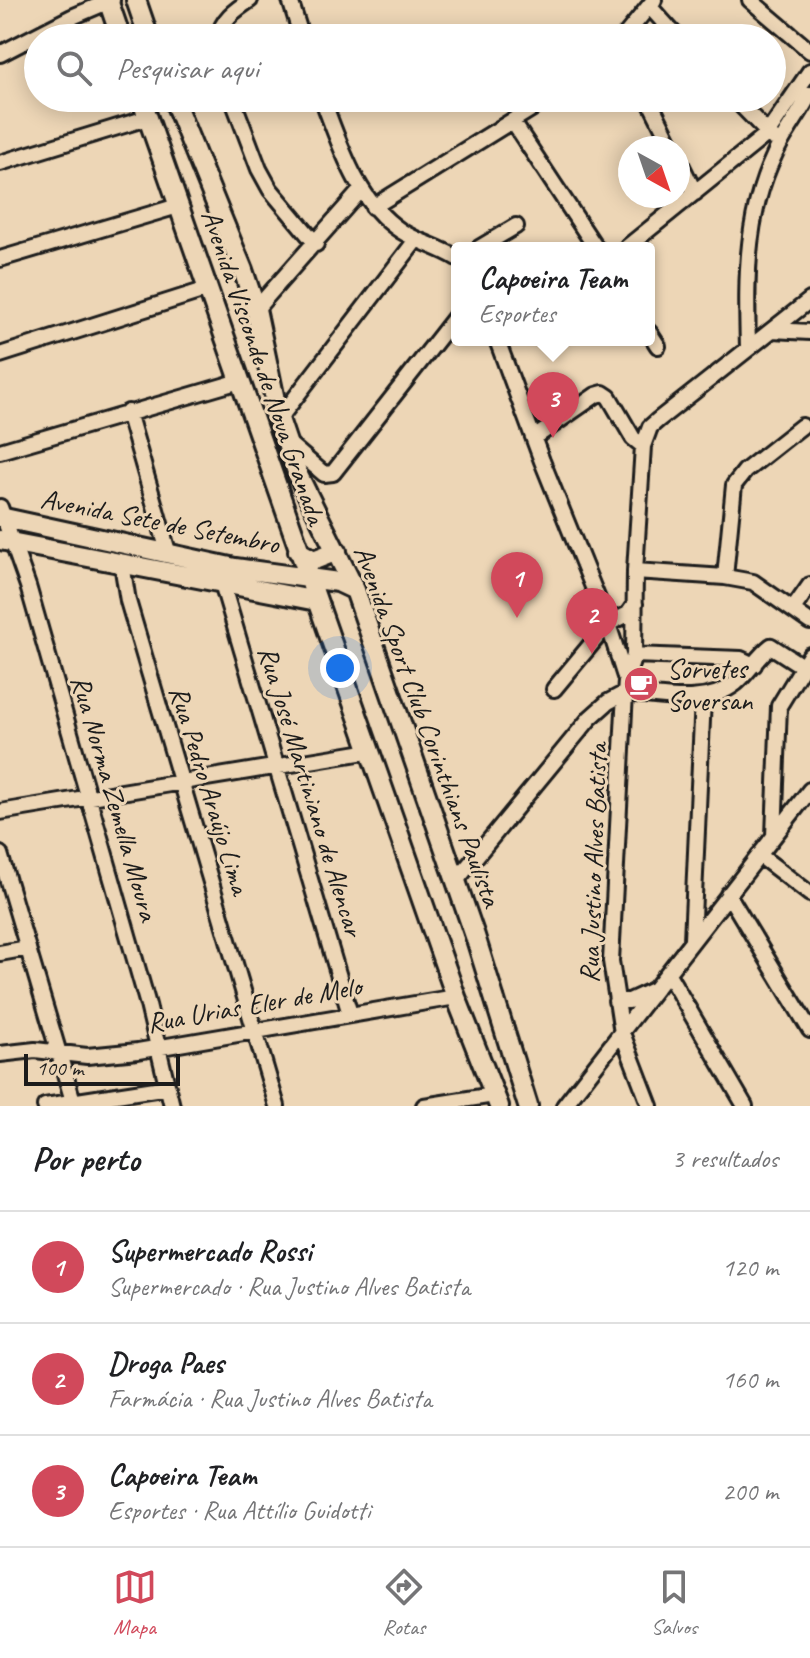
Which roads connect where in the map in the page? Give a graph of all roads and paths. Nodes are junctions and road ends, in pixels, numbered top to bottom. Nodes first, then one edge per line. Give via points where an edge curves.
1 (109, 0) edge
2 (136, 0) edge
3 (250, 0) edge
4 (290, 0) edge
5 (750, 0) edge
6 (651, 3) edge
7 (61, 24) edge
8 (117, 24) edge
9 (144, 24) edge
10 (224, 24) edge
11 (298, 24) edge
12 (634, 24) edge
13 (667, 24) edge
14 (778, 24) edge
15 (786, 31) edge
16 (24, 42) edge
17 (810, 51) edge
18 (0, 54) edge
19 (810, 71) edge
20 (810, 94) edge
21 (786, 106) edge
22 (145, 112) edge
23 (179, 112) edge
24 (237, 112) edge
25 (328, 112) edge
26 (528, 112) edge
27 (655, 112) edge
28 (747, 112) edge
29 (782, 112) edge
30 (147, 118) junction
31 (513, 122) junction
32 (767, 134) junction
33 (667, 136) edge
34 (781, 142) junction
35 (0, 163) edge
36 (690, 183) edge
37 (361, 190) junction
38 (695, 193) junction
39 (178, 206) junction
40 (373, 207) junction
41 (516, 226) dead end
42 (416, 240) junction
43 (489, 242) edge
44 (592, 242) edge
45 (634, 242) edge
46 (316, 244) junction
47 (451, 255) edge
48 (0, 259) edge
49 (208, 289) junction
50 (810, 300) edge
51 (256, 309) junction
52 (451, 323) edge
53 (772, 330) junction
54 (810, 332) edge
55 (655, 341) edge
56 (501, 346) edge
57 (658, 346) dead end
58 (748, 347) junction
59 (0, 355) edge
60 (240, 381) junction
61 (128, 412) junction
62 (279, 419) junction
63 (802, 426) dead end
64 (534, 438) junction
65 (288, 443) junction
66 (643, 446) junction
67 (0, 451) edge
68 (1, 514) edge
69 (7, 541) edge
70 (298, 551) junction
71 (337, 551) junction
72 (169, 555) junction
73 (122, 564) junction
74 (635, 571) junction
75 (725, 577) junction
76 (309, 578) junction
77 (222, 583) junction
78 (810, 585) edge
79 (358, 597) junction
80 (635, 603) junction
81 (320, 608) junction
82 (793, 609) junction
83 (810, 622) edge
84 (608, 624) junction
85 (634, 655) junction
86 (806, 661) edge
87 (754, 665) junction
88 (626, 687) junction
89 (554, 689) dead end
90 (703, 698) junction
91 (371, 751) junction
92 (276, 765) junction
93 (180, 782) junction
94 (810, 790) edge
95 (88, 797) junction
96 (0, 812) edge
97 (774, 836) junction
98 (759, 855) junction
99 (0, 858) edge
100 (455, 882) junction
101 (728, 894) junction
102 (810, 894) edge
103 (692, 940) junction
104 (28, 948) junction
105 (0, 953) edge
106 (664, 980) junction
107 (456, 997) junction
108 (616, 1001) junction
109 (350, 1014) junction
110 (255, 1030) junction
111 (810, 1030) edge
112 (622, 1033) junction
113 (158, 1047) junction
114 (60, 1053) junction
115 (0, 1054) edge
116 (168, 1087) junction
117 (496, 1100) edge
118 (79, 1102) edge
119 (45, 1106) edge
120 (172, 1106) edge
121 (277, 1106) edge
122 (424, 1106) edge
123 (528, 1106) edge
124 (564, 1106) edge
125 (650, 1106) edge
126 (745, 1106) edge

1 - 7 street
1 - 8 main road
2 - 9 main road
3 - 10 street
4 - 11 street
5 - 14 street
6 - 12 street
6 - 13 street
15 - 17 street
16 - 18 street
19 - 21 street
20 - 34 street
22 - 30 main road, Avenida Visconde de Nova Granada
23 - 51 main road, Avenida Sport Club Corinthians Paulista
24 - 46 street via 270,189
25 - 37 street
26 - 31 street
27 - 33 street
28 - 32 street
29 - 32 street
30 - 35 street
30 - 39 main road, Avenida Visconde de Nova Granada
31 - 40 street
31 - 44 street
32 - 34 street
32 - 38 street
34 - 58 street via 757,198 750,234
36 - 38 street
37 - 40 street
37 - 46 street
38 - 45 street
39 - 48 street
39 - 49 main road, Avenida Visconde de Nova Granada
40 - 42 street
41 - 43 street
42 - 47 street
42 - 62 street
46 - 51 street
49 - 59 street
49 - 60 main road, Avenida Visconde de Nova Granada
50 - 53 street
51 - 62 main road, Avenida Sport Club Corinthians Paulista
52 - 65 street via 333,473 324,474
53 - 54 street
53 - 58 street
55 - 57 street
56 - 64 street, Rua Justino Alves Batista
58 - 66 street via 650,427
60 - 61 street
60 - 70 main road, Avenida Visconde de Nova Granada
61 - 67 street
61 - 72 street
62 - 65 main road, Avenida Sport Club Corinthians Paulista
63 - 75 street via 734,485
64 - 66 street via 603,393
64 - 84 street, Rua Justino Alves Batista
65 - 71 main road, Avenida Sport Club Corinthians Paulista
66 - 74 street
68 - 69 street, Rua Norma Zemella Moura
68 - 72 main road, Avenida Sete de Setembro
69 - 73 main road, Avenida Sete de Setembro
69 - 95 street, Rua Norma Zemella Moura via 28,586
70 - 71 main road via 314,560
70 - 76 main road, Avenida Visconde de Nova Granada
71 - 79 main road, Avenida Sport Club Corinthians Paulista
72 - 76 main road, Avenida Sete de Setembro
73 - 77 main road, Avenida Sete de Setembro
73 - 93 street, Rua Pedro Araújo Lima
74 - 75 street
74 - 80 street
75 - 82 street via 753,582
76 - 79 main road, Avenida Sete de Setembro via 341,583
76 - 81 main road, Avenida Visconde de Nova Granada
77 - 81 main road, Avenida Sete de Setembro
77 - 92 street, Rua José Martiniano de Alencar
78 - 82 street
79 - 81 main road via 340,593
79 - 100 main road, Avenida Sport Club Corinthians Paulista
80 - 84 street via 628,614
80 - 85 street
81 - 91 main road, Avenida Visconde de Nova Granada
82 - 83 street
84 - 88 street, Rua Justino Alves Batista
84 - 89 street
85 - 87 street via 741,659
85 - 88 street
86 - 87 street via 771,646
86 - 97 street via 781,698 777,715
87 - 90 street via 729,688
88 - 90 street
88 - 100 street via 590,718
88 - 108 street, Rua Justino Alves Batista via 611,946
90 - 103 street
91 - 92 street
91 - 107 main road, Avenida Visconde de Nova Granada
92 - 93 street
92 - 109 street, Rua José Martiniano de Alencar
93 - 95 street
93 - 110 street, Rua Pedro Araújo Lima
94 - 97 street
95 - 96 street
95 - 113 street, Rua Norma Zemella Moura
97 - 98 street
98 - 101 street
98 - 102 street
99 - 104 street
100 - 123 main road, Avenida Sport Club Corinthians Paulista
101 - 103 street
101 - 111 street
103 - 106 street
104 - 105 street
104 - 114 street
106 - 108 street via 629,1001
106 - 112 street
106 - 126 street
107 - 109 street, Rua Urias Eler de Melo
107 - 117 main road, Avenida Visconde de Nova Granada
108 - 112 street, Rua Justino Alves Batista
109 - 110 street, Rua Urias Eler de Melo
110 - 113 street, Rua Urias Eler de Melo
110 - 121 street, Rua Pedro Araújo Lima
112 - 124 street
112 - 125 street, Rua Justino Alves Batista
113 - 114 street, Rua Urias Eler de Melo via 87,1056
113 - 116 street, Rua Norma Zemella Moura
114 - 115 street, Rua Urias Eler de Melo
114 - 118 street
116 - 118 street
116 - 120 street, Rua Norma Zemella Moura
117 - 122 street
118 - 119 street

